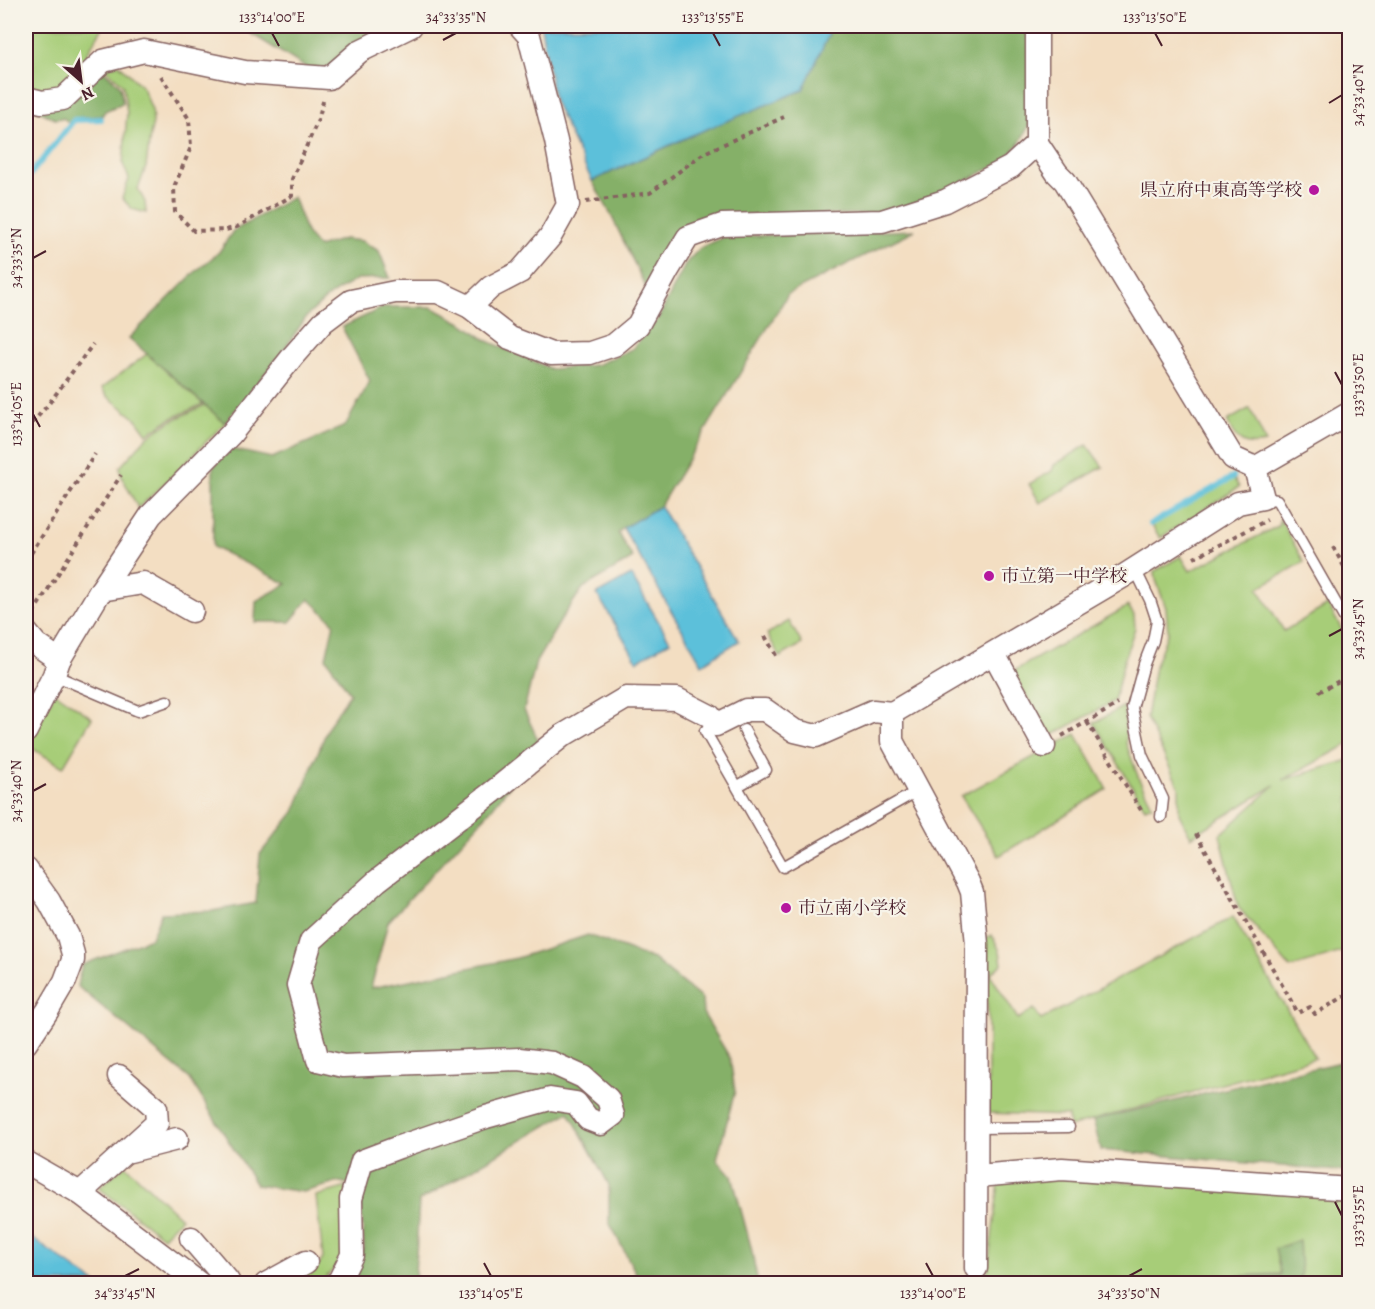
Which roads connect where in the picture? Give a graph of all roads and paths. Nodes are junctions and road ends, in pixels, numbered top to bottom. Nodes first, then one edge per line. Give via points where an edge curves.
1 (411, 26) edge
2 (520, 26) edge
3 (1037, 26) edge
4 (144, 51) junction
5 (325, 92) dead end
6 (26, 98) edge
7 (784, 117) dead end
8 (1037, 143) junction
9 (568, 205) junction
10 (470, 307) junction
11 (93, 344) dead end
12 (1350, 413) edge
13 (26, 430) edge
14 (95, 454) dead end
15 (1255, 468) junction
16 (121, 475) dead end
17 (1266, 509) junction
18 (1333, 547) dead end
19 (26, 561) edge
20 (1185, 563) dead end
21 (1135, 569) junction
22 (1350, 577) edge
23 (101, 590) junction
24 (192, 611) dead end
25 (29, 624) edge
26 (1350, 628) edge
27 (765, 636) dead end
28 (994, 654) junction
29 (778, 659) dead end
30 (57, 667) junction
31 (1350, 675) edge
32 (1319, 692) dead end
33 (1120, 695) dead end
34 (167, 701) dead end
35 (892, 714) junction
36 (1087, 722) junction
37 (716, 725) junction
38 (744, 730) dead end
39 (26, 731) edge
40 (1049, 744) joint
41 (738, 786) junction
42 (919, 790) junction
43 (1141, 810) dead end
44 (1161, 817) dead end
45 (1196, 834) dead end
46 (26, 868) edge
47 (1345, 951) dead end
48 (1350, 959) edge
49 (1350, 993) edge
50 (26, 1043) edge
51 (118, 1076) dead end
52 (1069, 1126) dead end
53 (976, 1128) junction
54 (177, 1139) dead end
55 (125, 1152) junction
56 (26, 1162) edge
57 (977, 1176) junction
58 (1350, 1189) edge
59 (80, 1193) junction
60 (191, 1238) dead end
61 (306, 1262) dead end
62 (976, 1268) dead end
63 (262, 1278) edge
64 (228, 1283) edge
65 (200, 1284) edge
66 (335, 1284) edge

1 - 4 street via 360,51 329,78 245,72
2 - 9 street via 529,36
3 - 8 street
4 - 5 path via 189,119 191,147 174,187 176,212 194,231 237,227 292,196 291,179 318,120
4 - 6 street via 103,62 63,99 42,102
7 - 9 path via 704,153 650,193
8 - 10 street via 1011,167 945,201 882,221 722,225 688,237 638,325 614,345 590,353 551,354 530,346 510,338
8 - 15 street via 1065,182 1233,458
9 - 10 street via 550,237 520,272 491,287
10 - 23 street via 438,292 395,292 351,300 323,322 231,435 151,515
11 - 13 path
12 - 15 street
14 - 19 path
15 - 17 street
16 - 25 path
17 - 20 path
17 - 21 street via 1238,502
17 - 26 lane via 1277,500
18 - 22 path
21 - 28 street
21 - 44 lane via 1157,621 1132,708 1142,755 1163,799
23 - 24 street via 143,583
23 - 30 street
25 - 30 street via 36,644
27 - 29 path
28 - 35 street
28 - 40 street
30 - 34 lane via 138,711
30 - 39 street
31 - 32 path
33 - 36 path via 1120,704
35 - 37 street via 873,711 816,736 795,731 765,710 746,710
35 - 42 street via 892,741
36 - 40 path
36 - 43 path
37 - 41 lane via 705,731
37 - 66 street via 710,716 677,699 626,698 562,736 378,881 311,941 298,985 318,1060 343,1066 519,1059 552,1063 583,1077 608,1099 613,1115 601,1124 588,1119 576,1103 550,1099 362,1161 351,1199 352,1255
38 - 41 lane via 766,770
41 - 42 lane via 783,867
42 - 53 street via 972,892 977,944
45 - 49 path via 1298,1014 1310,1007 1315,1014
46 - 50 street via 68,936 73,954 65,981
47 - 48 path
51 - 55 street via 156,1108 157,1123
52 - 53 lane
53 - 57 street
54 - 55 street
55 - 59 street
56 - 59 street
57 - 58 street via 1062,1169
57 - 62 street
59 - 65 street
60 - 64 street
61 - 63 street

